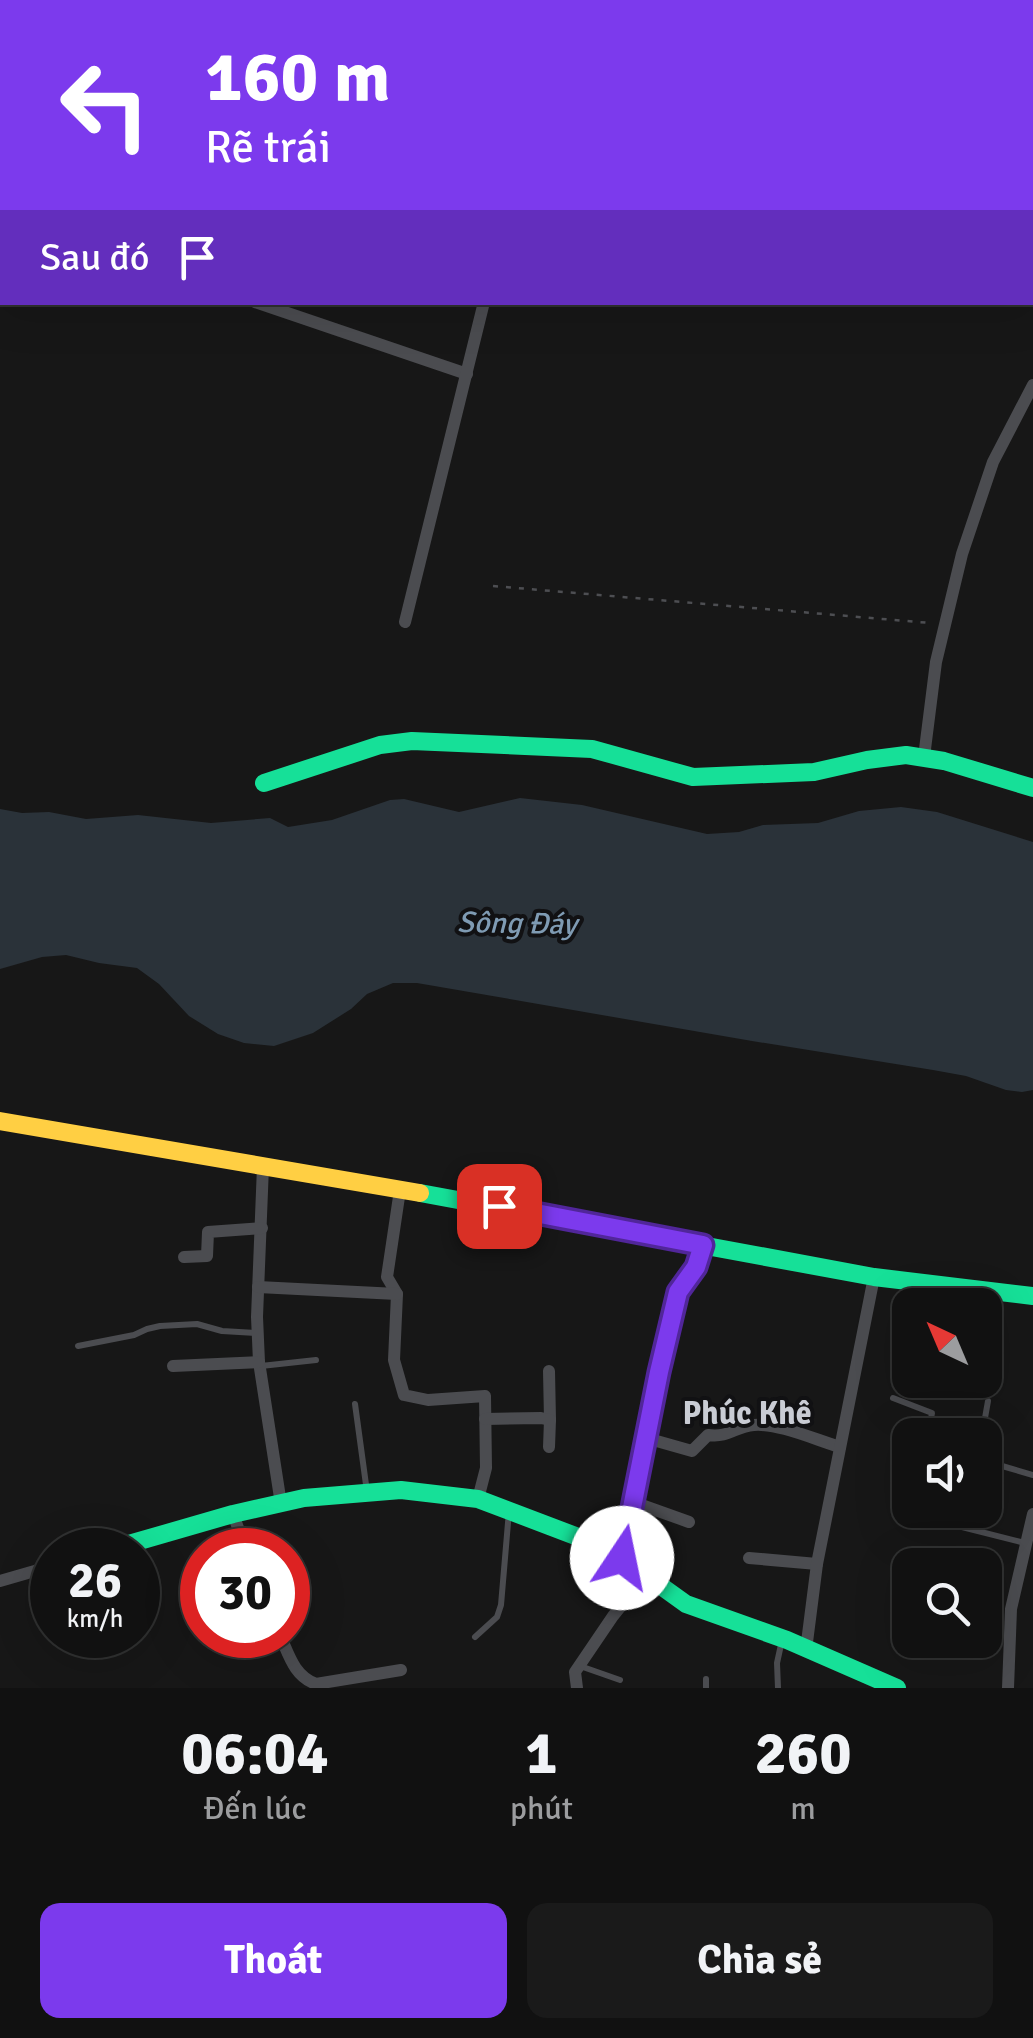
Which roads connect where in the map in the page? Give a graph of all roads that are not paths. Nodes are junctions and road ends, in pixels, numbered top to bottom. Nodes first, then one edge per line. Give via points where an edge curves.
1 (264, 305) edge
2 (483, 305) edge
3 (467, 374) junction
4 (1033, 385) edge
5 (405, 622) dead end
6 (924, 757) junction
7 (264, 783) dead end
8 (1033, 788) edge
9 (0, 1121) edge
10 (262, 1166) junction
11 (400, 1190) junction
12 (262, 1228) junction
13 (703, 1245) junction
14 (184, 1257) dead end
15 (874, 1277) junction
16 (258, 1287) junction
17 (397, 1294) junction
18 (1033, 1296) edge
19 (257, 1333) junction
20 (78, 1346) dead end
21 (316, 1360) dead end
22 (259, 1364) junction
23 (173, 1366) dead end
24 (550, 1371) dead end
25 (893, 1398) dead end
26 (988, 1402) dead end
27 (355, 1404) dead end
28 (931, 1418) edge
29 (985, 1418) edge
30 (485, 1419) junction
31 (550, 1420) junction
32 (646, 1438) junction
33 (548, 1447) dead end
34 (840, 1447) junction
35 (1002, 1465) edge
36 (1033, 1475) edge
37 (367, 1493) junction
38 (478, 1499) junction
39 (633, 1502) junction
40 (281, 1504) junction
41 (509, 1510) junction
42 (232, 1514) junction
43 (1033, 1514) edge
44 (689, 1522) dead end
45 (237, 1528) edge
46 (963, 1528) edge
47 (160, 1535) edge
48 (1025, 1543) junction
49 (622, 1558) junction
50 (750, 1558) dead end
51 (816, 1564) junction
52 (30, 1572) edge
53 (646, 1575) junction
54 (0, 1581) edge
55 (475, 1637) dead end
56 (782, 1638) junction
57 (806, 1650) junction
58 (290, 1658) edge
59 (579, 1666) junction
60 (401, 1670) dead end
61 (620, 1680) dead end
62 (332, 1685) edge
63 (577, 1688) edge
64 (778, 1688) edge
65 (896, 1688) edge
66 (1008, 1688) edge

1 - 3 street
2 - 3 street
3 - 5 street
4 - 6 street via 993,462 962,554 936,662
6 - 7 street via 890,756 814,772 693,777 592,749 412,741
6 - 8 street
9 - 10 street
10 - 11 street
10 - 12 street
11 - 13 street
11 - 17 street via 387,1277
12 - 14 street via 208,1232 207,1256
12 - 16 street
13 - 15 street
13 - 32 street via 678,1292
15 - 18 street
15 - 34 street
16 - 17 street
16 - 19 street
17 - 30 street via 394,1360 404,1396 485,1396
19 - 20 lane via 160,1326
19 - 22 street
21 - 22 lane
22 - 23 street
22 - 40 street
24 - 31 street
25 - 28 lane
26 - 29 lane
27 - 37 lane
30 - 31 street
30 - 38 street via 486,1468
31 - 33 street
32 - 34 street via 692,1451 708,1434 752,1425
32 - 39 street
34 - 51 street
35 - 36 lane
37 - 38 street
37 - 40 street
38 - 41 street
39 - 44 street
39 - 49 street
40 - 42 street
41 - 49 street
41 - 55 lane via 502,1605
42 - 45 street
42 - 47 street
43 - 48 street
46 - 48 lane
48 - 66 street via 1011,1610
49 - 53 street
50 - 51 street
51 - 57 street
52 - 54 street
53 - 56 street via 686,1604
53 - 59 street
56 - 57 street
56 - 64 lane
57 - 65 street
58 - 62 street via 304,1679
59 - 61 lane
59 - 63 street
60 - 62 street

